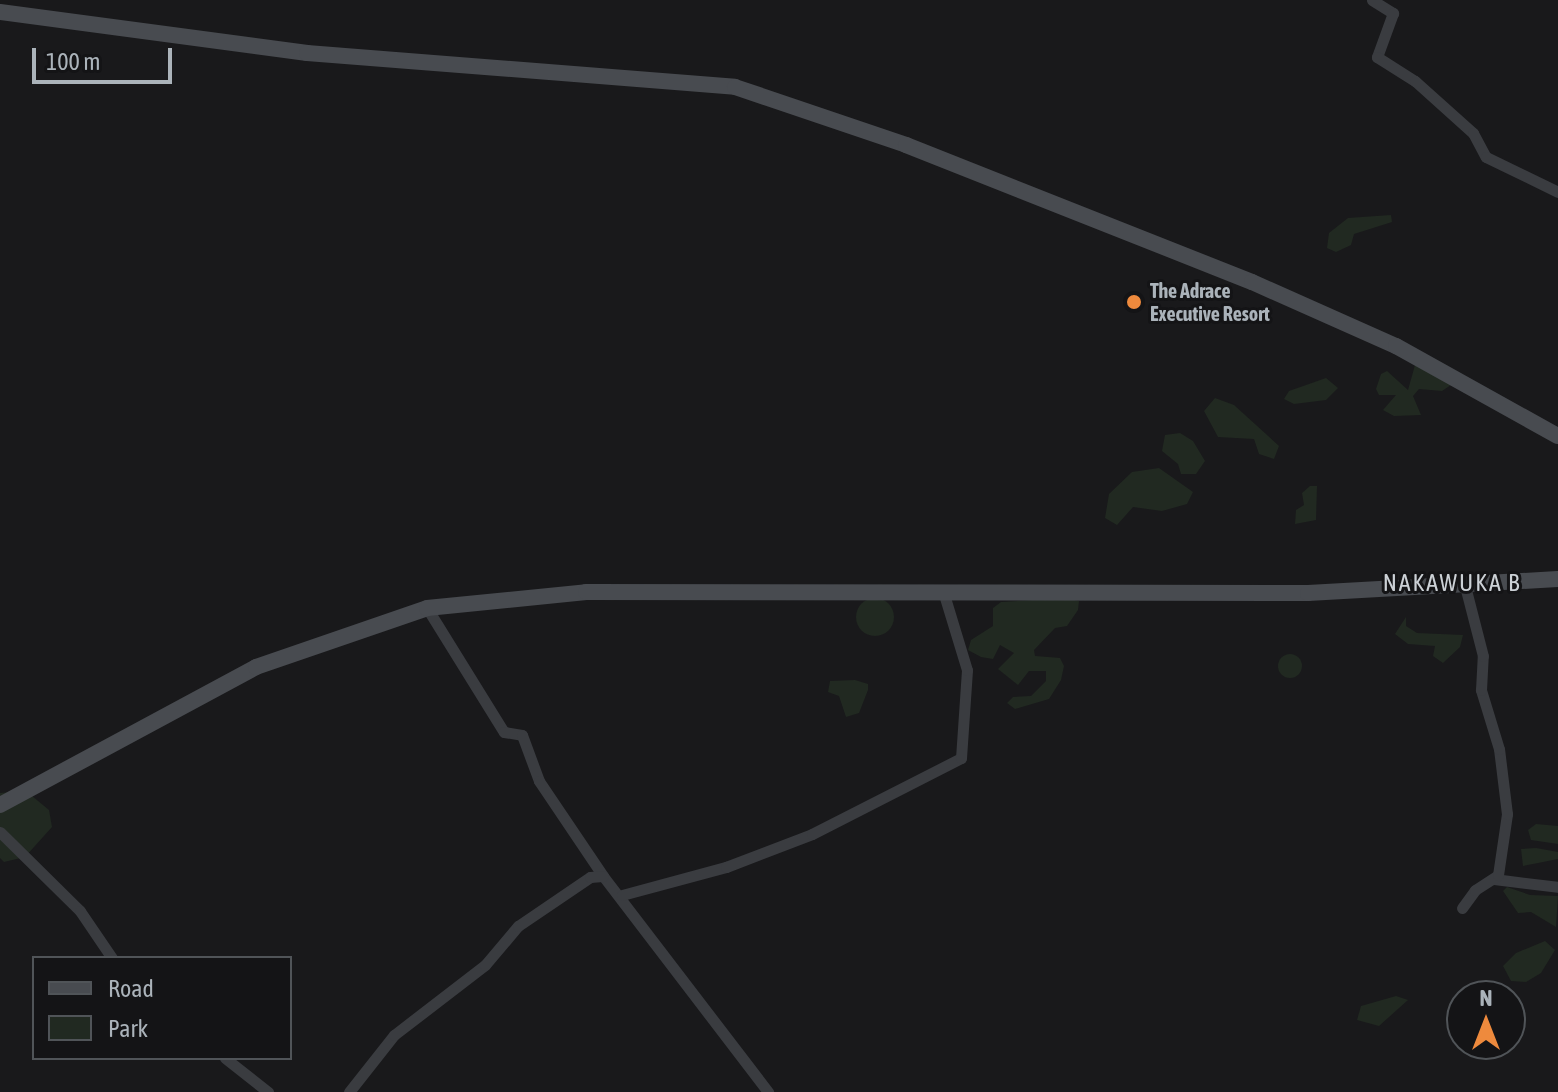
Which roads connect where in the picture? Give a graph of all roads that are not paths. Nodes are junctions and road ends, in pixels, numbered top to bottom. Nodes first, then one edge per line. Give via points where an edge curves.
1 (1372, 0) edge
2 (0, 12) edge
3 (1558, 192) edge
4 (1558, 436) edge
5 (1558, 579) edge
6 (1465, 586) junction
7 (943, 591) junction
8 (427, 608) junction
9 (0, 805) edge
10 (0, 832) edge
11 (603, 876) junction
12 (1491, 880) junction
13 (1558, 887) edge
14 (622, 895) junction
15 (1462, 908) dead end
16 (111, 956) edge
17 (228, 1060) edge
18 (268, 1092) edge
19 (349, 1092) edge
20 (768, 1092) edge

1 - 3 street via 1393,13 1377,57 1415,81 1473,133 1486,157
2 - 4 street via 307,53 735,87 906,145 1252,282 1396,346
5 - 6 street
6 - 7 street via 1308,593
6 - 12 street via 1479,634 1481,688 1499,749 1507,814 1498,875
7 - 8 street via 586,592
7 - 14 street via 967,670 961,758 812,834 726,867
8 - 9 street via 256,667
8 - 11 street via 504,732 522,735 539,781
10 - 16 street via 80,911
11 - 14 street
11 - 19 street via 590,877 518,926 485,965 394,1035
12 - 13 street via 1502,877 1516,886
12 - 15 street
14 - 20 street
17 - 18 street

